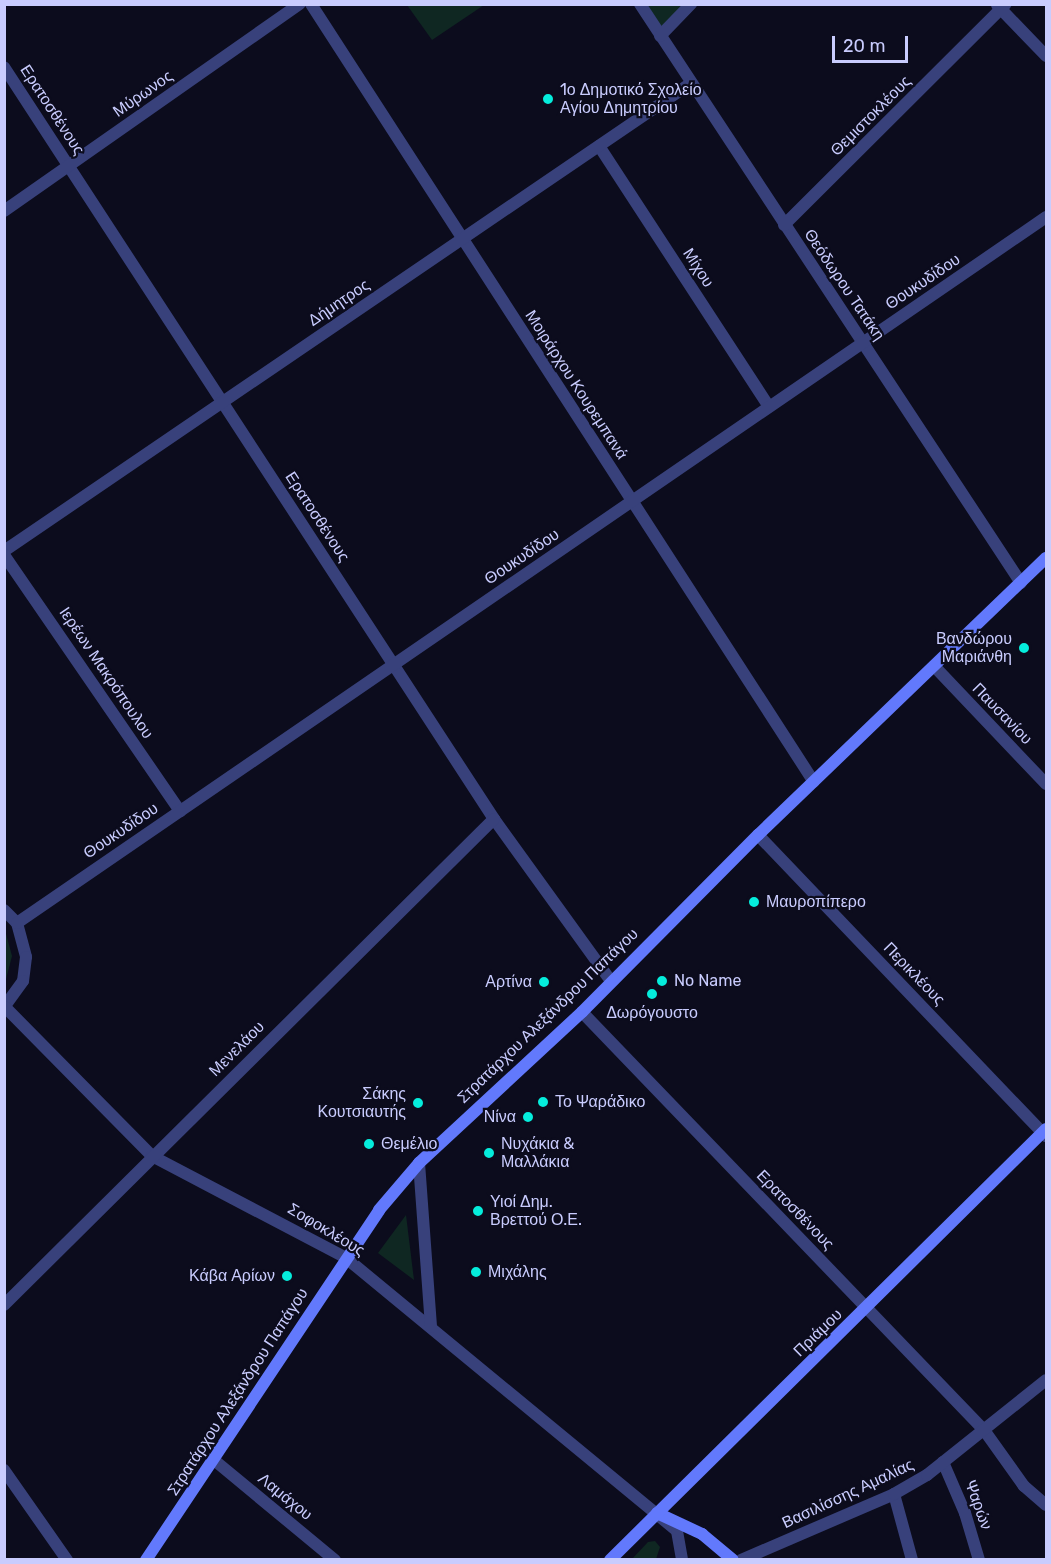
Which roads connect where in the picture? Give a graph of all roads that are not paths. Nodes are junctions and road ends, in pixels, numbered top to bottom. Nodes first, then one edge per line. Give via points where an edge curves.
1 (300, 4) edge
2 (311, 4) edge
3 (640, 4) edge
4 (692, 4) edge
5 (1001, 6) edge
6 (660, 36) junction
7 (1047, 56) edge
8 (4, 67) edge
9 (691, 83) junction
10 (599, 146) junction
11 (69, 166) junction
12 (4, 211) edge
13 (1047, 217) edge
14 (784, 225) junction
15 (462, 239) junction
16 (863, 343) junction
17 (223, 402) junction
18 (769, 407) junction
19 (632, 502) junction
20 (4, 553) edge
21 (1047, 558) edge
22 (1021, 583) junction
23 (394, 664) junction
24 (934, 666) junction
25 (814, 782) junction
26 (1047, 784) edge
27 (180, 811) junction
28 (494, 819) junction
29 (758, 835) junction
30 (4, 910) edge
31 (17, 923) junction
32 (610, 980) junction
33 (5, 1007) edge
34 (582, 1012) junction
35 (1045, 1132) edge
36 (152, 1156) junction
37 (419, 1162) junction
38 (346, 1258) junction
39 (4, 1305) edge
40 (867, 1308) junction
41 (431, 1327) junction
42 (1047, 1380) edge
43 (984, 1430) junction
44 (214, 1460) junction
45 (943, 1462) junction
46 (4, 1470) edge
47 (894, 1494) junction
48 (1047, 1505) edge
49 (657, 1513) junction
50 (760, 1556) edge
51 (67, 1560) edge
52 (146, 1560) edge
53 (335, 1560) edge
54 (610, 1560) edge
55 (682, 1560) edge
56 (733, 1560) edge
57 (741, 1560) edge
58 (912, 1560) edge
59 (979, 1560) edge

1 - 11 street, Μύρωνος
2 - 15 street, Μοιράρχου Κουρεμπανά
3 - 6 street, Θεόδωρου Τατάκη
4 - 6 street
5 - 7 street
5 - 14 street, Θεμιστοκλέους
6 - 9 street, Θεόδωρου Τατάκη
8 - 11 street, Ερατοσθένους
9 - 10 street, Δήμητρος
9 - 14 street, Θεόδωρου Τατάκη
10 - 15 street, Δήμητρος
10 - 18 street, Μίχου
11 - 12 street, Μύρωνος
11 - 17 street, Ερατοσθένους
13 - 16 street, Θουκυδίδου
14 - 16 street, Θεόδωρου Τατάκη
15 - 17 street, Δήμητρος
15 - 19 street, Μοιράρχου Κουρεμπανά
16 - 18 street, Θουκυδίδου
16 - 22 street, Θεόδωρου Τατάκη
17 - 20 street, Δήμητρος
17 - 23 street, Ερατοσθένους
18 - 19 street, Θουκυδίδου
19 - 23 street, Θουκυδίδου
19 - 25 street, Μοιράρχου Κουρεμπανά
20 - 27 street, Ιερέων Μακρόπουλου
21 - 22 street, Στρατάρχου Αλεξάνδρου Παπάγου
22 - 24 street, Στρατάρχου Αλεξάνδρου Παπάγου
23 - 27 street, Θουκυδίδου
23 - 28 street, Ερατοσθένους
24 - 25 street, Στρατάρχου Αλεξάνδρου Παπάγου
24 - 26 street, Παυσανίου
25 - 29 street, Στρατάρχου Αλεξάνδρου Παπάγου
27 - 31 street, Θουκυδίδου
28 - 32 street, Ερατοσθένους
28 - 36 street, Μενελάου
29 - 32 street, Στρατάρχου Αλεξάνδρου Παπάγου
29 - 35 street, Περικλέους
30 - 31 street
31 - 33 street via 26,949 26,965 20,988
32 - 34 street, Στρατάρχου Αλεξάνδρου Παπάγου
33 - 36 street, Σοφοκλέους
34 - 37 street, Στρατάρχου Αλεξάνδρου Παπάγου
34 - 40 street, Ερατοσθένους
35 - 40 street, Πριάμου
36 - 38 street, Σοφοκλέους
36 - 39 street, Μενελάου
37 - 38 street, Στρατάρχου Αλεξάνδρου Παπάγου
37 - 41 street
38 - 41 street, Σοφοκλέους
38 - 44 street, Στρατάρχου Αλεξάνδρου Παπάγου
40 - 43 street, Ερατοσθένους
40 - 49 street, Πριάμου
41 - 49 street, Σοφοκλέους
42 - 43 street, Βασιλίσσης Αμαλίας
43 - 45 street, Βασιλίσσης Αμαλίας
43 - 48 street, Ερατοσθένους via 1024,1485
44 - 52 street, Στρατάρχου Αλεξάνδρου Παπάγου
44 - 53 street, Λαμάχου
45 - 47 street, Βασιλίσσης Αμαλίας
45 - 59 street, Ψαρών via 966,1513
46 - 51 street
47 - 50 street, Βασιλίσσης Αμαλίας
47 - 58 street
49 - 54 street, Πριάμου
49 - 55 street via 677,1531
49 - 56 street via 702,1534
50 - 57 street, Βασιλίσσης Αμαλίας

